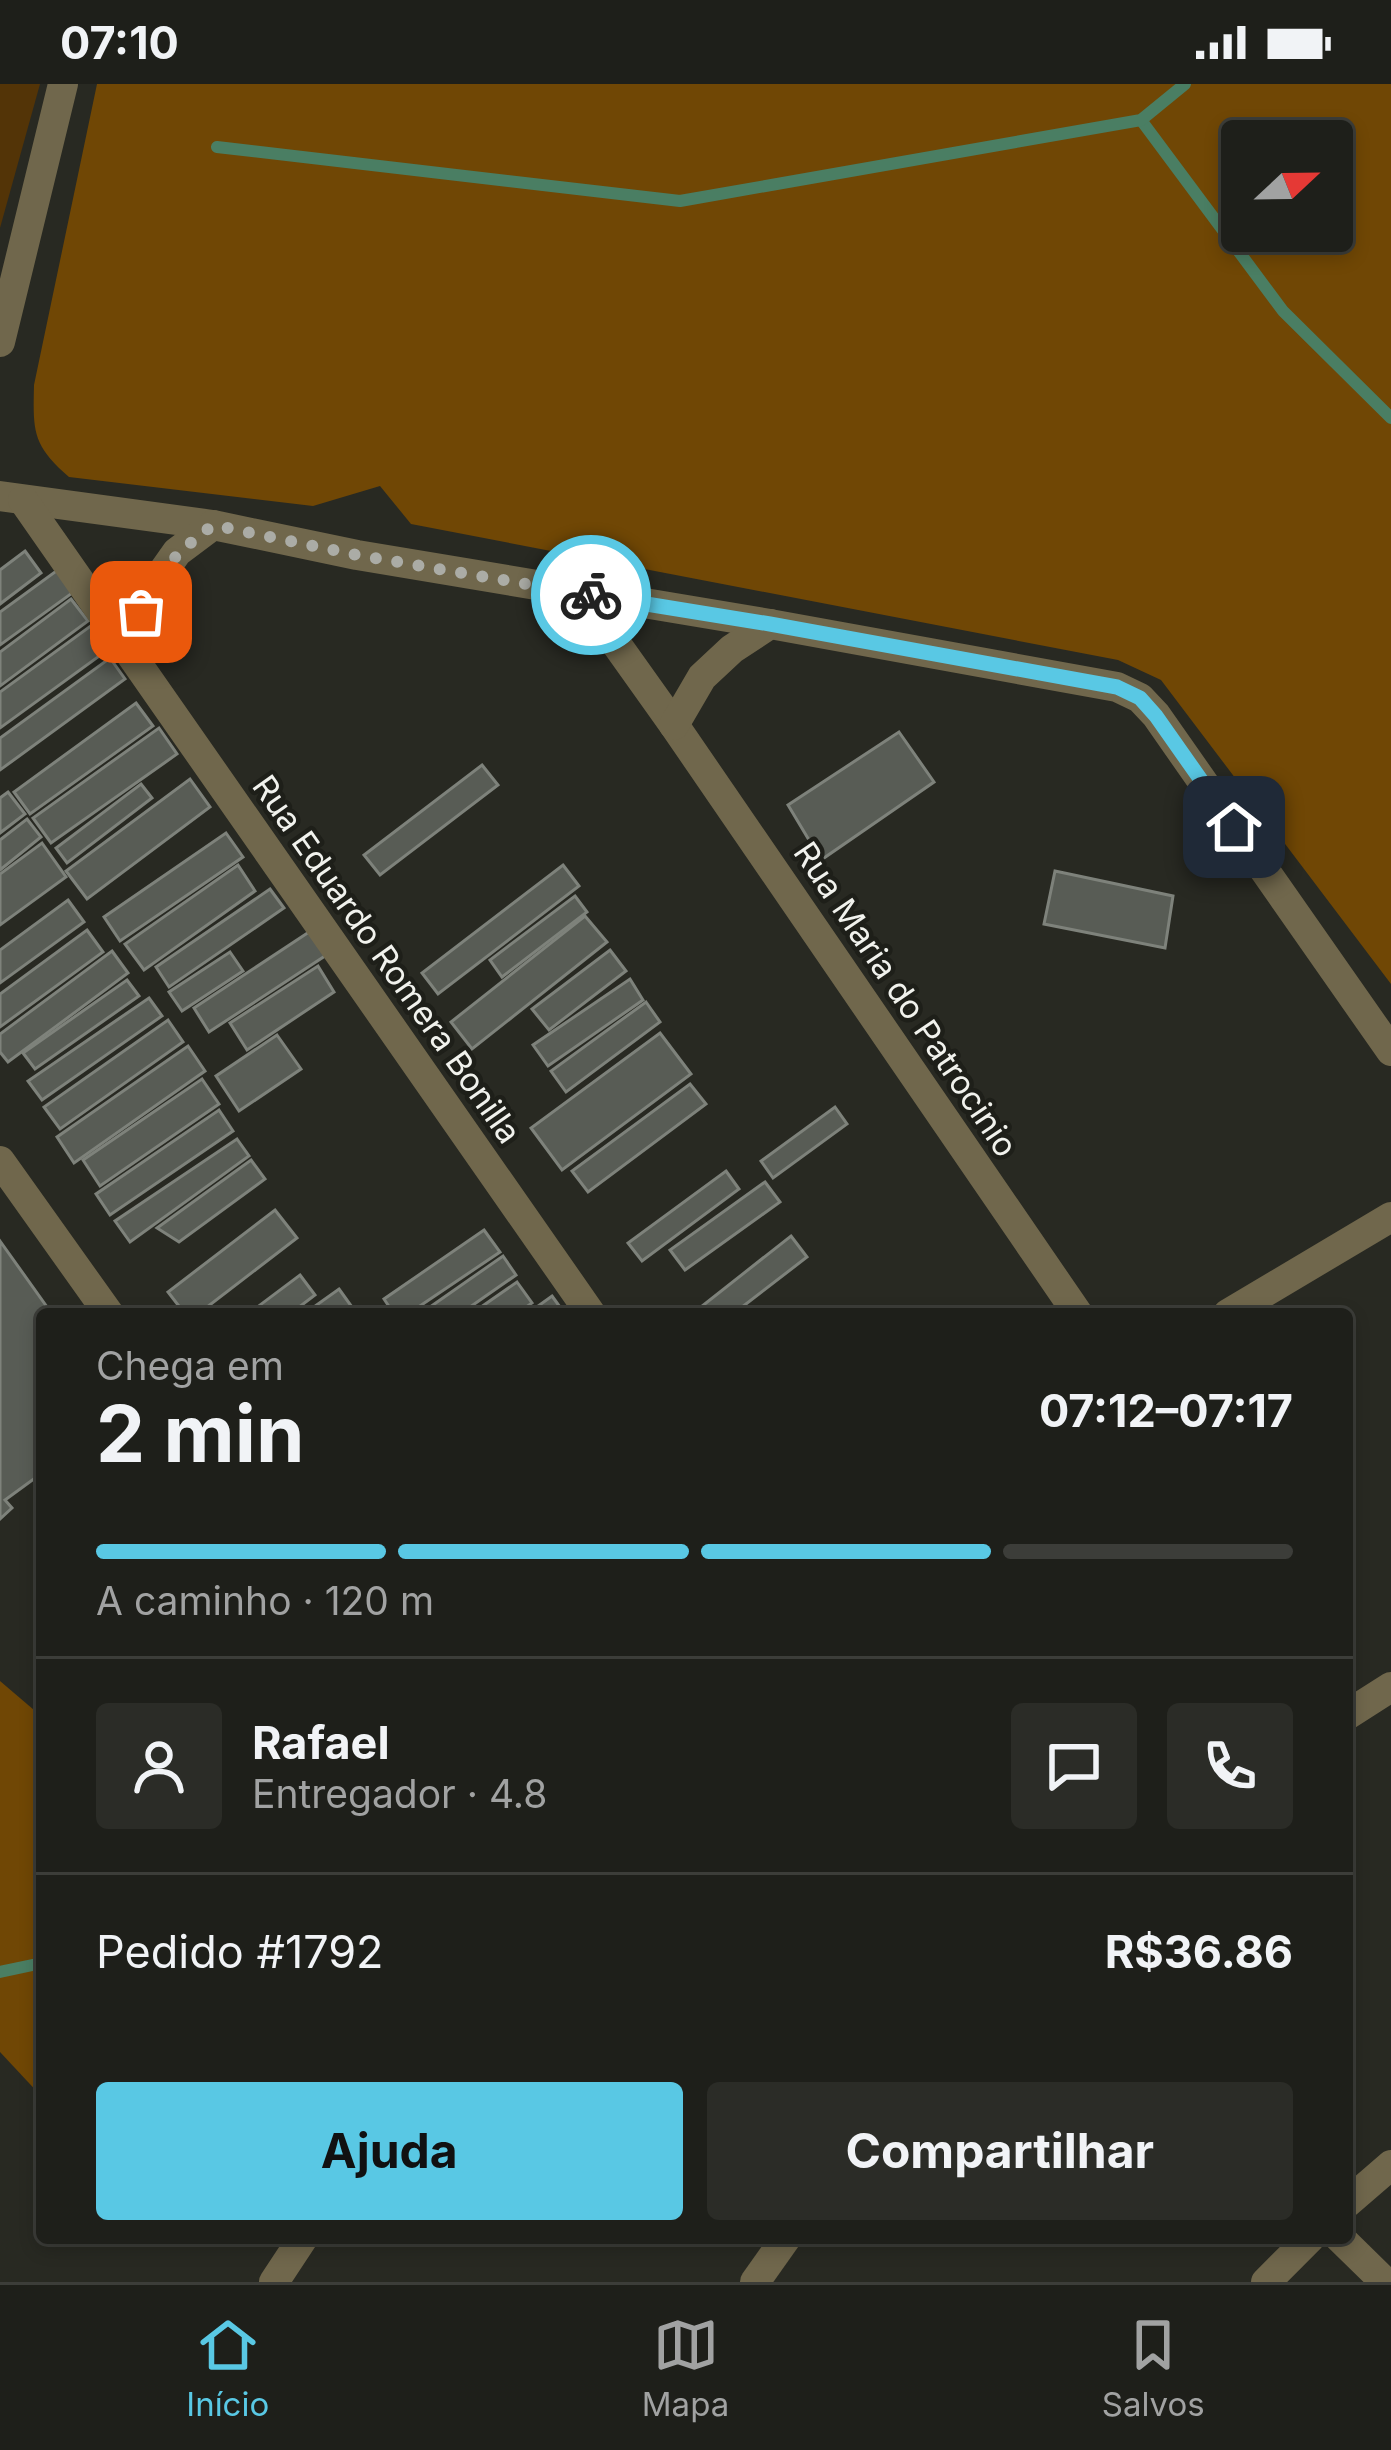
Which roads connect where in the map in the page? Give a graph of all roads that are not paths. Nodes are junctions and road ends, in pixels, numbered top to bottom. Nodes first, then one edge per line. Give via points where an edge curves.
1 (63, 84) edge
2 (0, 342) edge
3 (12, 498) edge
4 (213, 525) junction
5 (580, 593) junction
6 (770, 624) junction
7 (124, 646) junction
8 (674, 725) junction
9 (1391, 1051) edge
10 (0, 1161) edge
11 (1391, 1216) edge
12 (105, 1308) edge
13 (587, 1308) edge
14 (1074, 1308) edge
15 (1238, 1308) edge
16 (1391, 1687) edge
17 (1353, 1711) edge
18 (1391, 2165) edge
19 (1353, 2199) edge
20 (299, 2244) edge
21 (782, 2244) edge
22 (1304, 2244) edge
23 (1346, 2244) edge
24 (274, 2282) edge
25 (755, 2282) edge
26 (1266, 2282) edge
27 (1385, 2282) edge

1 - 2 street
3 - 4 street
3 - 7 street, Rua Eduardo Romera Bonilla
4 - 5 street
4 - 7 street via 177,552
5 - 6 street
5 - 8 street, Rua Maria do Patrocinio
6 - 8 street via 702,677
6 - 9 street via 1117,687 1140,698
7 - 13 street, Rua Eduardo Romera Bonilla
8 - 14 street, Rua Maria do Patrocinio
10 - 12 street
11 - 15 street
16 - 17 street
18 - 19 street
20 - 24 street
21 - 25 street
22 - 26 street
23 - 27 street

